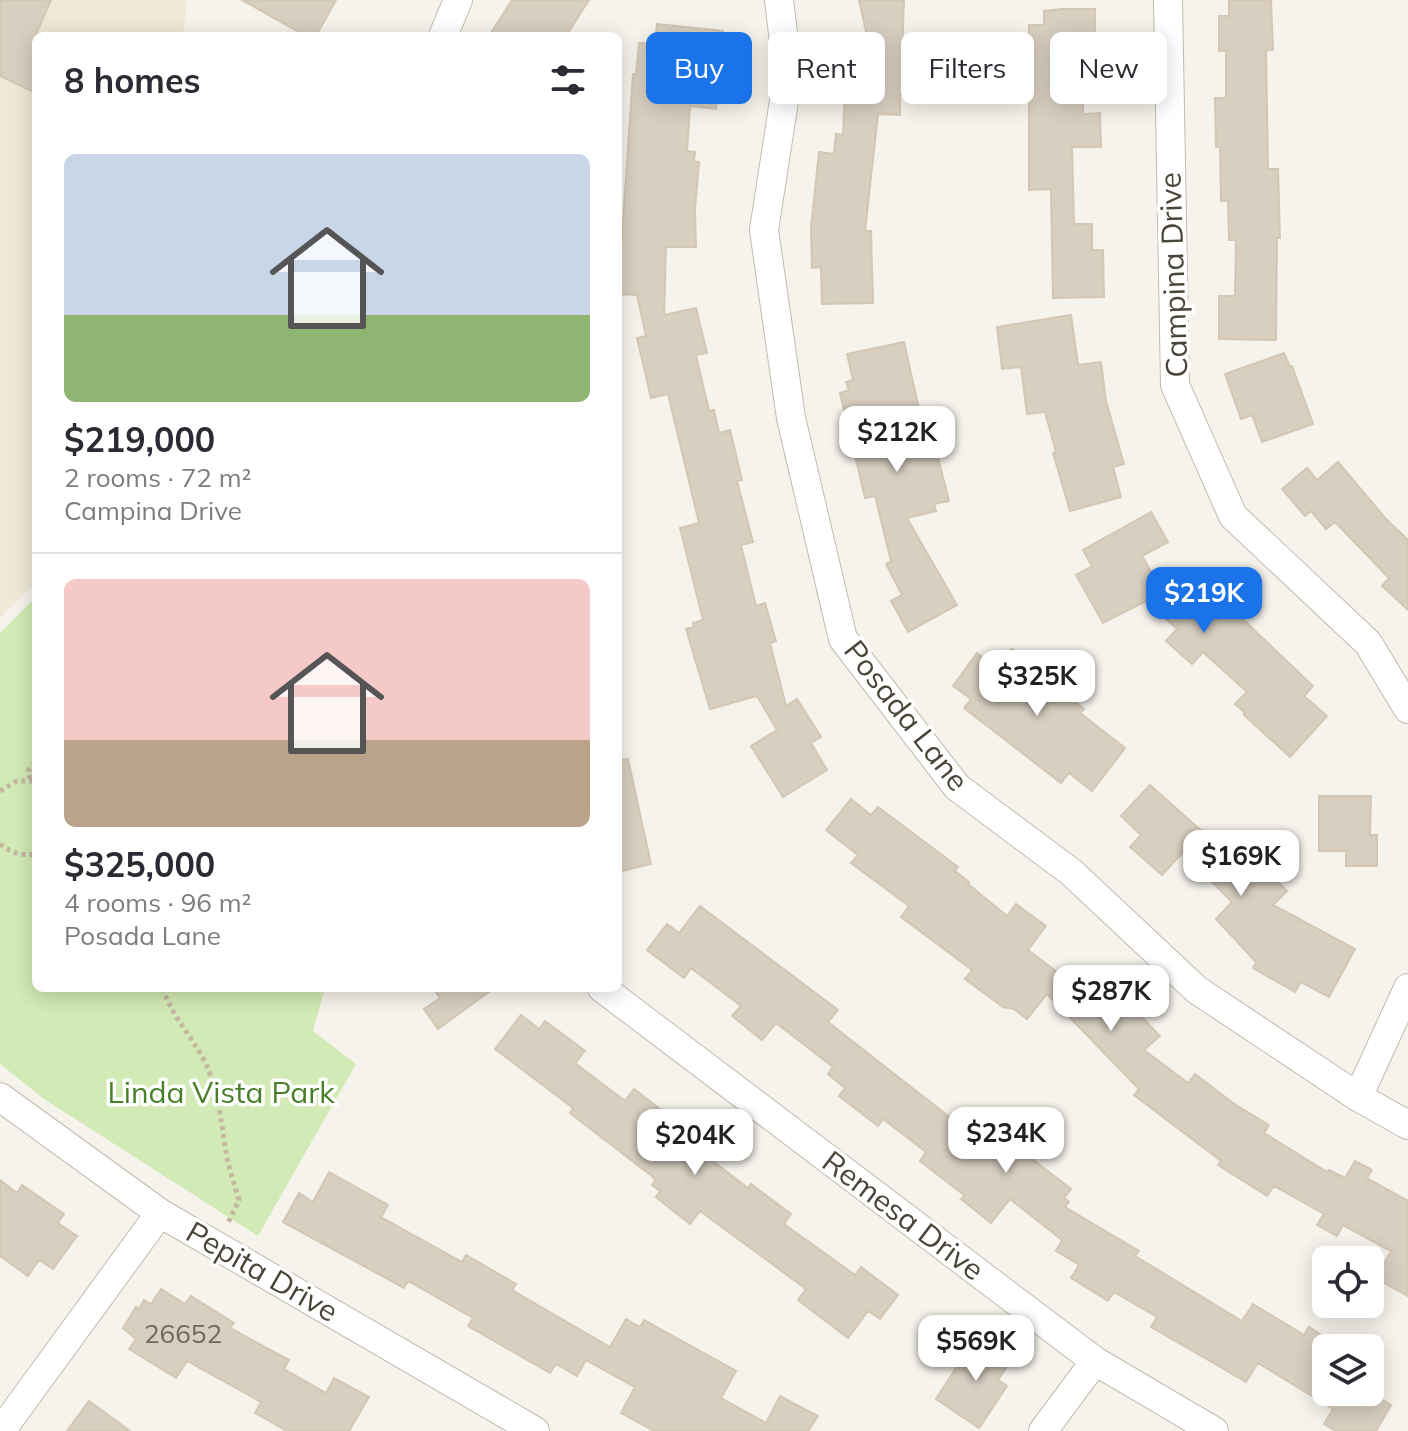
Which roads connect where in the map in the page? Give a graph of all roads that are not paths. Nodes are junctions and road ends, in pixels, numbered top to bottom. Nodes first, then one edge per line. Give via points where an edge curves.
1 (458, 0) edge
2 (779, 0) edge
3 (1168, 0) edge
4 (445, 32) edge
5 (1408, 709) edge
6 (1408, 988) edge
7 (607, 992) edge
8 (0, 1097) edge
9 (1358, 1097) junction
10 (1408, 1125) edge
11 (160, 1213) junction
12 (1095, 1361) junction
13 (1, 1431) edge
14 (535, 1431) edge
15 (1043, 1431) edge
16 (1214, 1431) edge

1 - 4 street
2 - 9 street, Posada Lane via 788,75 764,230 791,418 843,639 957,787 1071,872 1197,990
3 - 5 street, Campina Drive via 1175,385 1233,516 1368,643
6 - 9 street
7 - 12 street, Remesa Drive
8 - 11 street, Pepita Drive
9 - 10 street, Posada Lane
11 - 13 street
11 - 14 street, Pepita Drive
12 - 15 street
12 - 16 street, Remesa Drive

